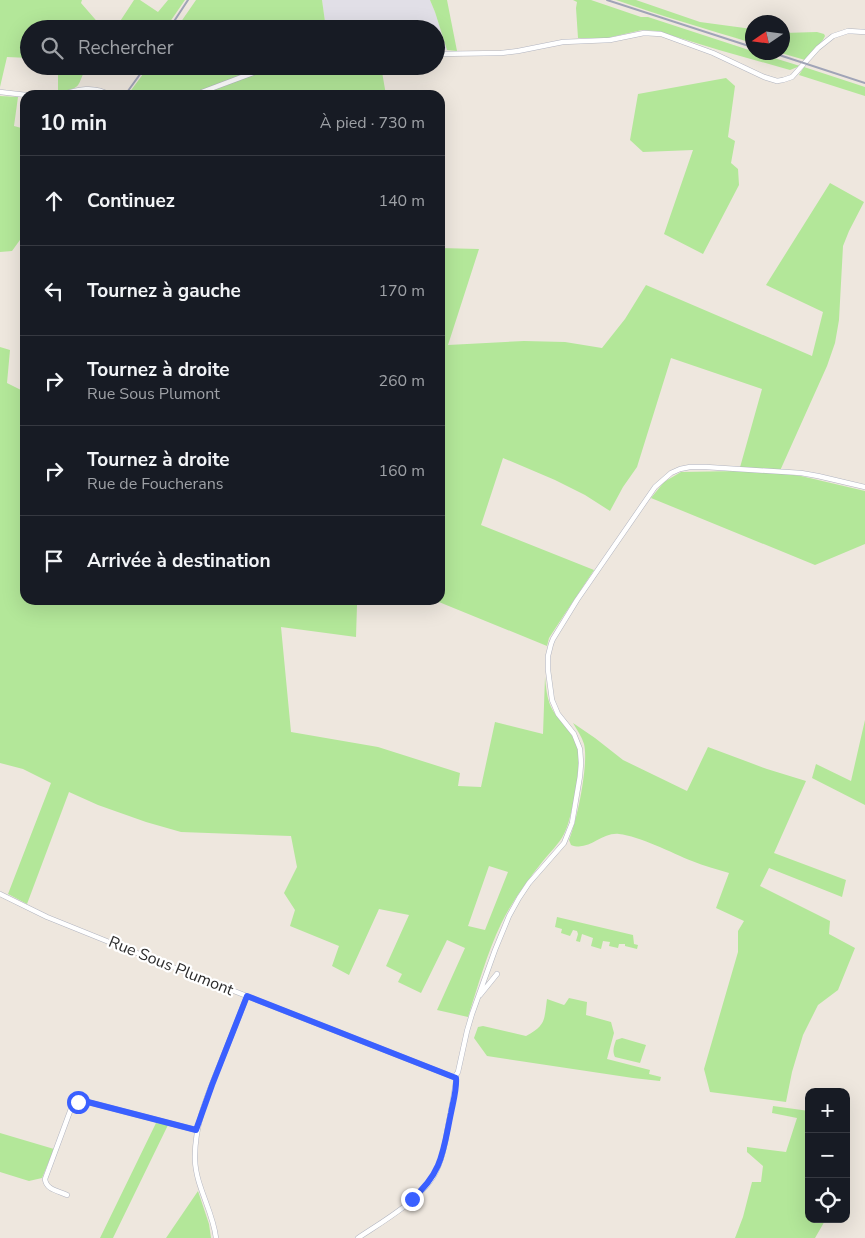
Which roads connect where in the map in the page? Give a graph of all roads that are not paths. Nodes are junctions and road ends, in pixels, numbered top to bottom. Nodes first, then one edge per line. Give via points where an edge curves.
1 (865, 32) edge
2 (445, 54) edge
3 (247, 75) edge
4 (76, 90) edge
5 (100, 90) edge
6 (207, 90) edge
7 (0, 92) edge
8 (20, 94) edge
9 (865, 488) edge
10 (0, 894) edge
11 (497, 974) dead end
12 (247, 996) junction
13 (478, 998) junction
14 (456, 1078) junction
15 (196, 1130) junction
16 (67, 1195) dead end
17 (216, 1238) edge
18 (358, 1238) edge

1 - 2 street via 833,36 792,77 783,80 771,80 713,53 661,34 563,42 501,53
3 - 6 street
4 - 5 street
7 - 8 street
9 - 13 street via 801,473 690,467 670,473 647,496 576,600 551,644 548,670 552,700 580,749 580,776 572,823 564,843 515,903
10 - 12 street, Rue Sous Plumont via 47,917
11 - 13 street
12 - 14 street, Rue Sous Plumont
12 - 15 street
13 - 14 street
14 - 18 street via 443,1151 433,1177 401,1209
15 - 16 street via 78,1102 72,1106 45,1179 47,1187
15 - 17 street via 197,1176

